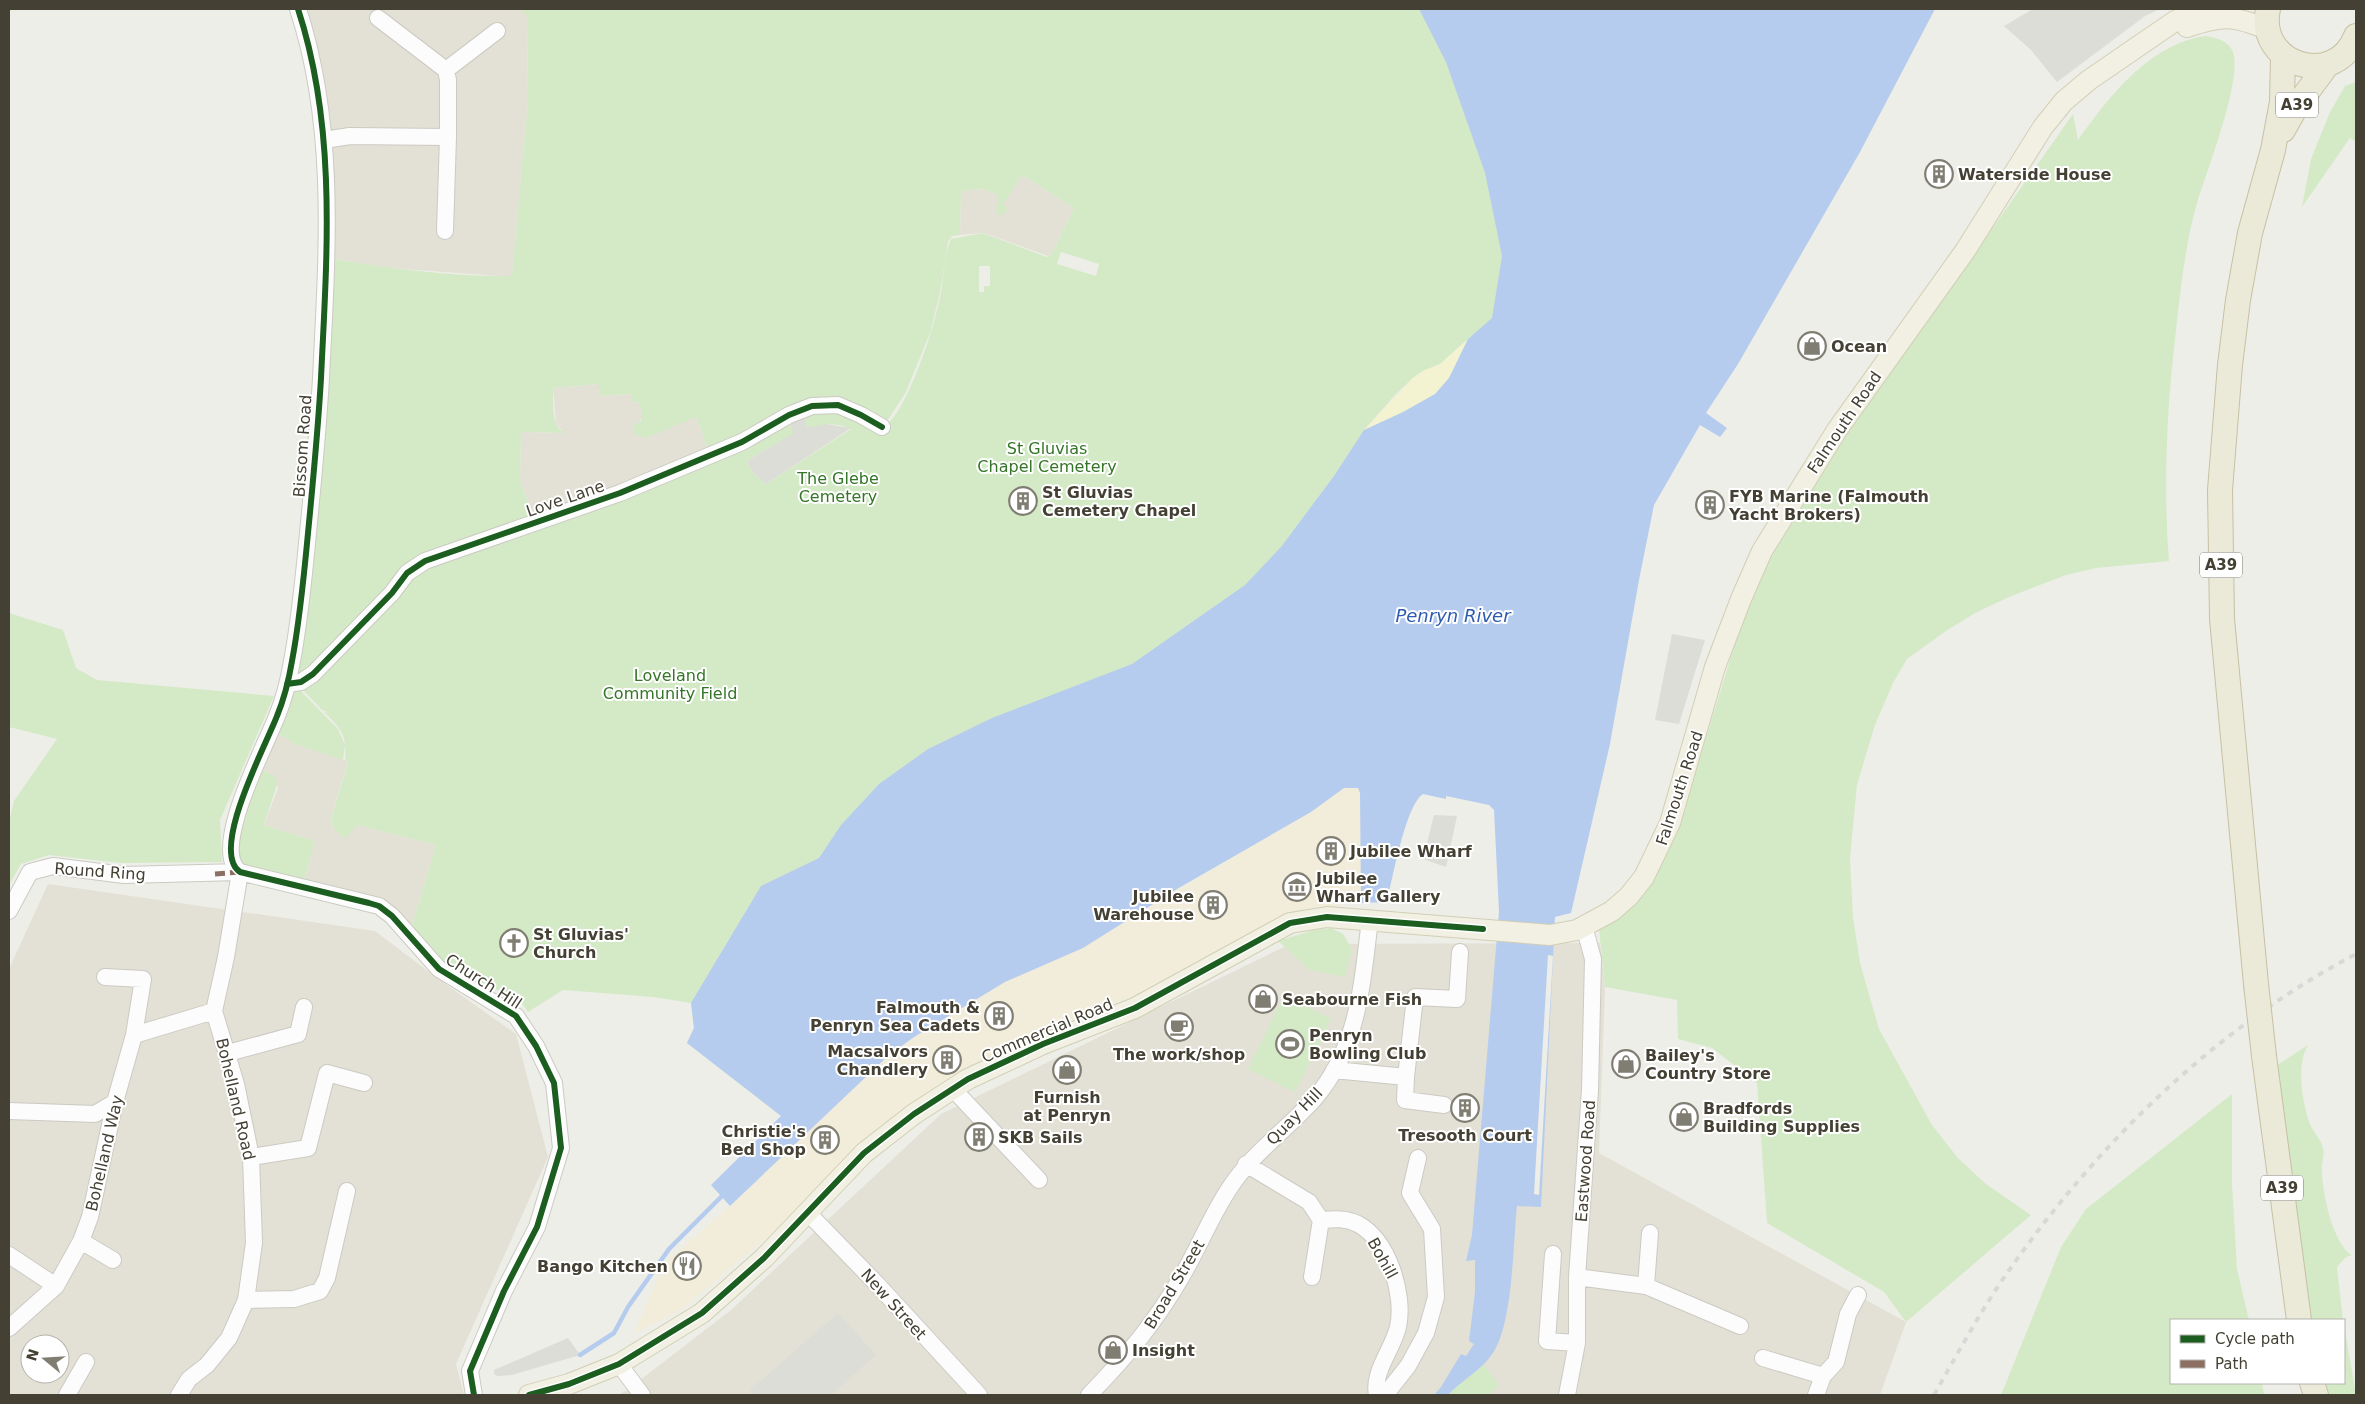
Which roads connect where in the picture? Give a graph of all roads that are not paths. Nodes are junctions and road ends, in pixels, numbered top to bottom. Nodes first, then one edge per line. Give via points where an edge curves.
1 (298, 9) edge
2 (2203, 9) edge
3 (378, 18) dead end
4 (2267, 19) edge
5 (497, 31) dead end
6 (2356, 36) edge
7 (2145, 42) junction
8 (2283, 56) junction
9 (2327, 65) junction
10 (446, 70) junction
11 (448, 137) junction
12 (324, 140) junction
13 (2273, 150) junction
14 (445, 231) dead end
15 (882, 427) dead end
16 (287, 684) junction
17 (240, 872) junction
18 (215, 874) joint
19 (9, 911) edge
20 (1370, 920) junction
21 (1576, 929) junction
22 (1460, 952) dead end
23 (105, 977) dead end
24 (304, 1007) dead end
25 (214, 1012) junction
26 (134, 1035) junction
27 (228, 1053) junction
28 (1334, 1070) junction
29 (1406, 1077) junction
30 (364, 1083) dead end
31 (953, 1089) junction
32 (115, 1102) junction
33 (1444, 1105) dead end
34 (9, 1111) edge
35 (251, 1157) junction
36 (1418, 1158) dead end
37 (1246, 1164) junction
38 (1039, 1180) dead end
39 (347, 1191) dead end
40 (808, 1213) junction
41 (1321, 1220) junction
42 (1650, 1233) dead end
43 (81, 1241) junction
44 (9, 1254) edge
45 (1553, 1254) dead end
46 (113, 1260) dead end
47 (1312, 1277) dead end
48 (1577, 1277) junction
49 (56, 1286) junction
50 (1646, 1286) junction
51 (1858, 1295) dead end
52 (246, 1300) junction
53 (2299, 1319) edge
54 (1740, 1326) dead end
55 (9, 1328) edge
56 (1577, 1343) junction
57 (1762, 1358) dead end
58 (86, 1362) dead end
59 (619, 1364) junction
60 (1823, 1376) junction
61 (67, 1395) edge
62 (179, 1395) edge
63 (474, 1395) edge
64 (529, 1395) edge
65 (642, 1395) edge
66 (980, 1395) edge
67 (1089, 1395) edge
68 (1378, 1395) edge
69 (1385, 1395) edge
70 (1568, 1395) edge
71 (1816, 1395) edge

1 - 12 street, Bissom Road via 317,82
2 - 7 main road, Falmouth Road via 2175,21
3 - 10 street
4 - 7 main road, Falmouth Road via 2211,19
4 - 8 highway, Falmouth Road via 2273,44
5 - 10 street
6 - 9 highway via 2344,55
7 - 21 main road, Falmouth Road via 2077,90 2043,127 1965,252 1797,492 1762,551 1741,599 1715,668 1679,798 1650,866 1618,907
8 - 9 highway via 2296,64 2311,67
8 - 13 highway, A39 via 2282,102
9 - 13 highway, A39 via 2296,107
10 - 11 street
11 - 12 street via 350,136
11 - 14 street
12 - 16 street, Bissom Road via 327,245 319,422 301,603
13 - 53 highway, A39, bridge via 2250,233 2230,365 2220,490 2222,619 2256,984
15 - 16 street, Love Lane via 838,405 812,406 789,415 742,442 620,493 425,561 407,573 392,593 313,674 302,682
16 - 17 street, Bissom Road via 232,834 231,859
17 - 18 street, Church Hill
17 - 25 street
17 - 63 street, Church Hill via 378,906 392,916 439,969 516,1016 536,1046 554,1083 561,1148 538,1227 504,1291 470,1371
18 - 19 street, Round Ring via 124,875 53,866 30,872
20 - 21 main road, Commercial Road via 1540,934
20 - 28 street, Quay Hill via 1358,1012 1349,1041
20 - 31 main road, Commercial Road via 1327,917 1290,924 1135,1008 1043,1044
21 - 48 street, Eastwood Road via 1593,958 1594,991 1590,1101
22 - 29 street via 1457,999 1415,997
23 - 26 street, Bohelland Way via 143,979
24 - 27 street via 298,1034
25 - 26 street
25 - 27 street, Bohelland Road
26 - 32 street, Bohelland Way
27 - 35 street, Bohelland Road
28 - 29 street
28 - 37 street, Quay Hill via 1316,1097
29 - 33 street via 1404,1100
30 - 35 street via 327,1073 308,1148
31 - 38 street
31 - 40 main road, Commercial Road via 864,1153
32 - 34 street via 95,1114
32 - 43 street, Bohelland Way via 90,1217
35 - 52 street, Bohelland Road via 254,1242
36 - 69 street via 1410,1194 1432,1229 1436,1297 1426,1333 1408,1366
37 - 41 street via 1309,1202
37 - 67 street, Broad Street via 1228,1190 1159,1314 1133,1349
39 - 52 street via 327,1278 320,1291 294,1300
40 - 59 main road, Commercial Road via 764,1258 702,1313
40 - 66 street, New Street
41 - 47 street
41 - 68 street, Bohill via 1353,1222 1370,1233 1392,1269 1398,1286 1400,1318 1377,1377
42 - 50 street
43 - 46 street
43 - 49 street, Bohelland Way
44 - 49 street
45 - 56 street via 1547,1341
48 - 50 street
48 - 56 street, Eastwood Road
49 - 55 street, Bohelland Way
50 - 54 street
51 - 60 street via 1848,1314 1836,1362
52 - 62 street, Bohelland Road via 229,1338 207,1366 189,1379
56 - 70 street, Eastwood Road
57 - 60 street
58 - 61 street
59 - 64 main road, Commercial Road via 569,1384
59 - 65 street
60 - 71 street

